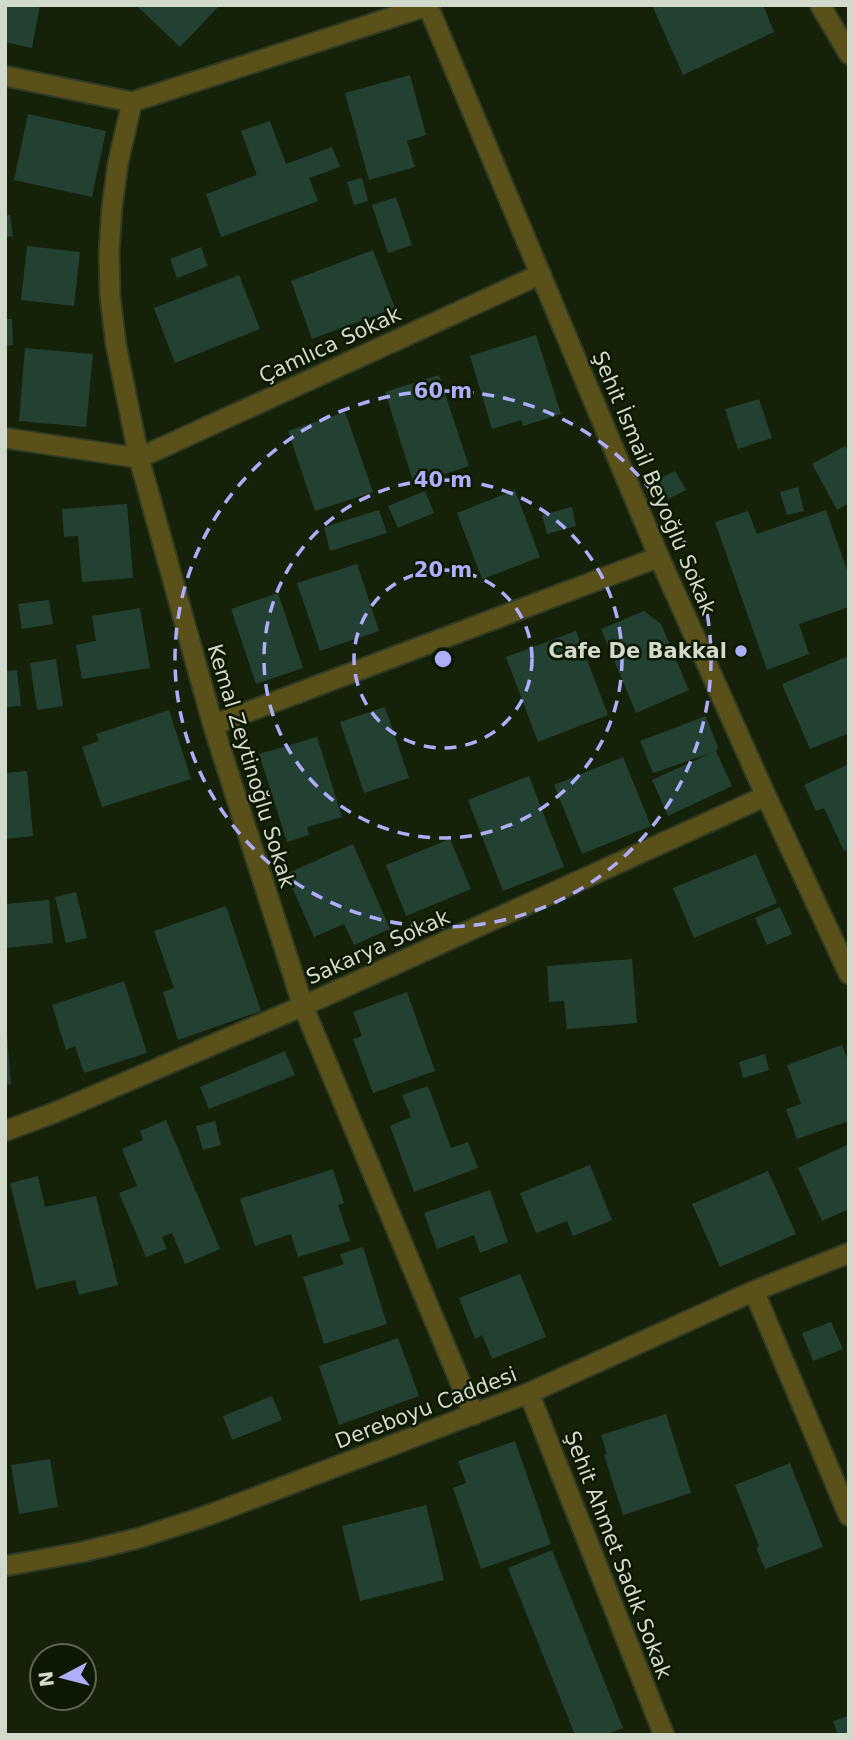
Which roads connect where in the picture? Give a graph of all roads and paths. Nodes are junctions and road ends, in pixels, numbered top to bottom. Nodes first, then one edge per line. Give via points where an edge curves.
1 (381, 5) edge
2 (820, 5) edge
3 (429, 6) edge
4 (399, 17) junction
5 (849, 54) edge
6 (5, 76) edge
7 (132, 102) junction
8 (541, 274) junction
9 (5, 438) edge
10 (138, 458) junction
11 (659, 557) junction
12 (213, 725) junction
13 (766, 796) junction
14 (849, 974) edge
15 (303, 1006) junction
16 (5, 1131) edge
17 (849, 1253) edge
18 (754, 1291) junction
19 (529, 1393) junction
20 (474, 1415) junction
21 (849, 1516) edge
22 (5, 1566) edge
23 (664, 1735) edge

1 - 4 street
2 - 5 street
3 - 4 street
3 - 8 street, Şehit İsmail Beyoğlu Sokak
4 - 7 street
6 - 7 street
7 - 10 street, Kemal Zeytinoğlu Sokak via 118,163 109,263 116,345
8 - 10 street, Çamlıca Sokak
8 - 11 street, Şehit İsmail Beyoğlu Sokak
9 - 10 street
10 - 12 street, Kemal Zeytinoğlu Sokak
11 - 12 street
11 - 13 street, Şehit İsmail Beyoğlu Sokak
12 - 15 street, Kemal Zeytinoğlu Sokak
13 - 14 street, Şehit İsmail Beyoğlu Sokak
13 - 15 street, Sakarya Sokak
15 - 16 street, Sakarya Sokak
15 - 20 street, Kemal Zeytinoğlu Sokak
17 - 18 street, Dereboyu Caddesi
18 - 19 street, Dereboyu Caddesi
18 - 21 street
19 - 20 street, Dereboyu Caddesi
19 - 23 street, Şehit Ahmet Sadık Sokak
20 - 22 street, Dereboyu Caddesi via 209,1516 82,1552

